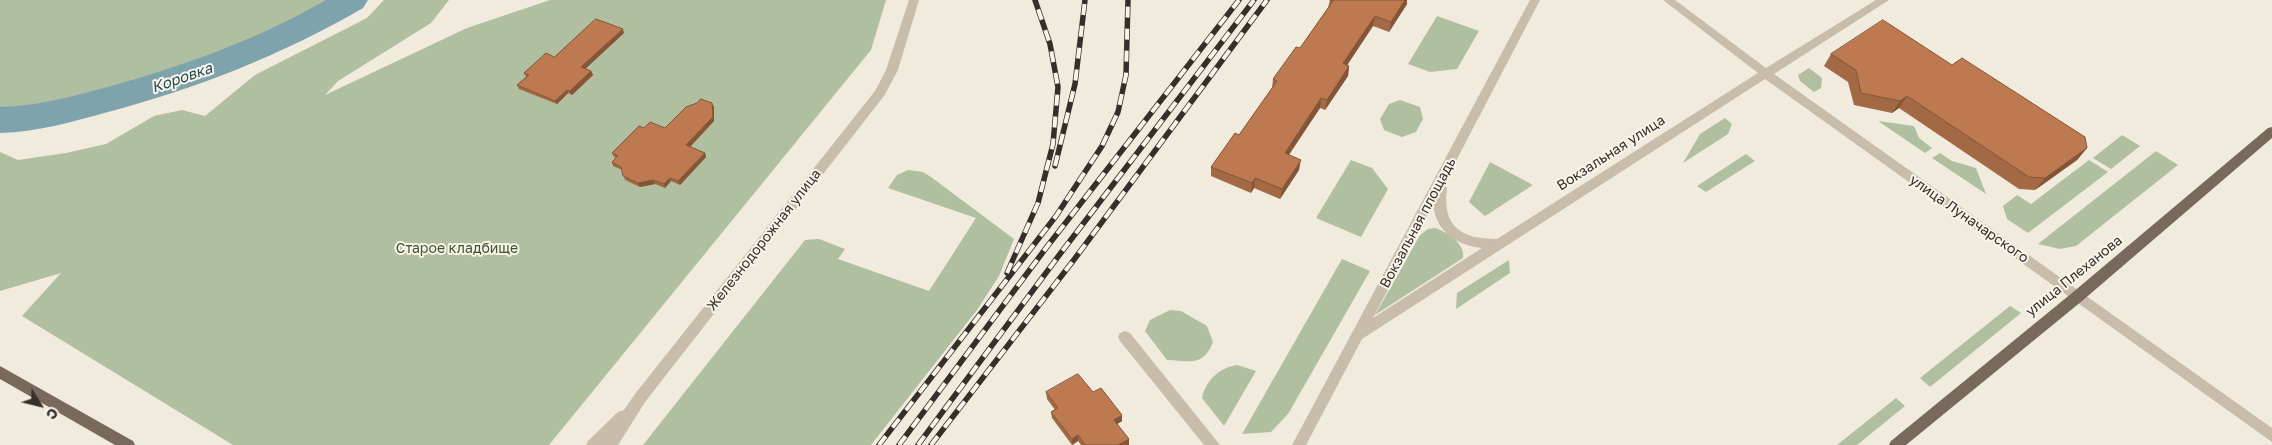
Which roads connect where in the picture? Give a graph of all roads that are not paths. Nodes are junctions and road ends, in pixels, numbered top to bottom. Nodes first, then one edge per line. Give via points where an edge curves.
1 (914, 0) edge
2 (1535, 0) edge
3 (1668, 0) edge
4 (1884, 0) edge
5 (1768, 73) junction
6 (2272, 131) edge
7 (1445, 173) junction
8 (1500, 244) junction
9 (2077, 296) junction
10 (1356, 336) junction
11 (1125, 337) dead end
12 (0, 372) edge
13 (640, 398) junction
14 (2272, 436) edge
15 (128, 445) edge
16 (592, 445) edge
17 (610, 445) edge
18 (1212, 445) edge
19 (1299, 445) edge
20 (1896, 445) edge

1 - 13 street, Железнодорожная улица via 886,82
2 - 7 street, Вокзальная площадь
3 - 5 street, улица Луначарского
4 - 5 street, Вокзальная улица
5 - 8 street, Вокзальная улица
5 - 9 street, улица Луначарского via 1809,106
6 - 9 main road, улица Плеханова
7 - 8 street via 1438,208 1449,229 1471,242
7 - 10 street, Вокзальная площадь
8 - 10 street, Вокзальная улица
9 - 14 street, улица Луначарского
9 - 20 main road, улица Плеханова
10 - 19 street, Вокзальная площадь
11 - 18 street
12 - 15 main road
13 - 16 street, Железнодорожная улица
13 - 17 street, Железнодорожная улица

